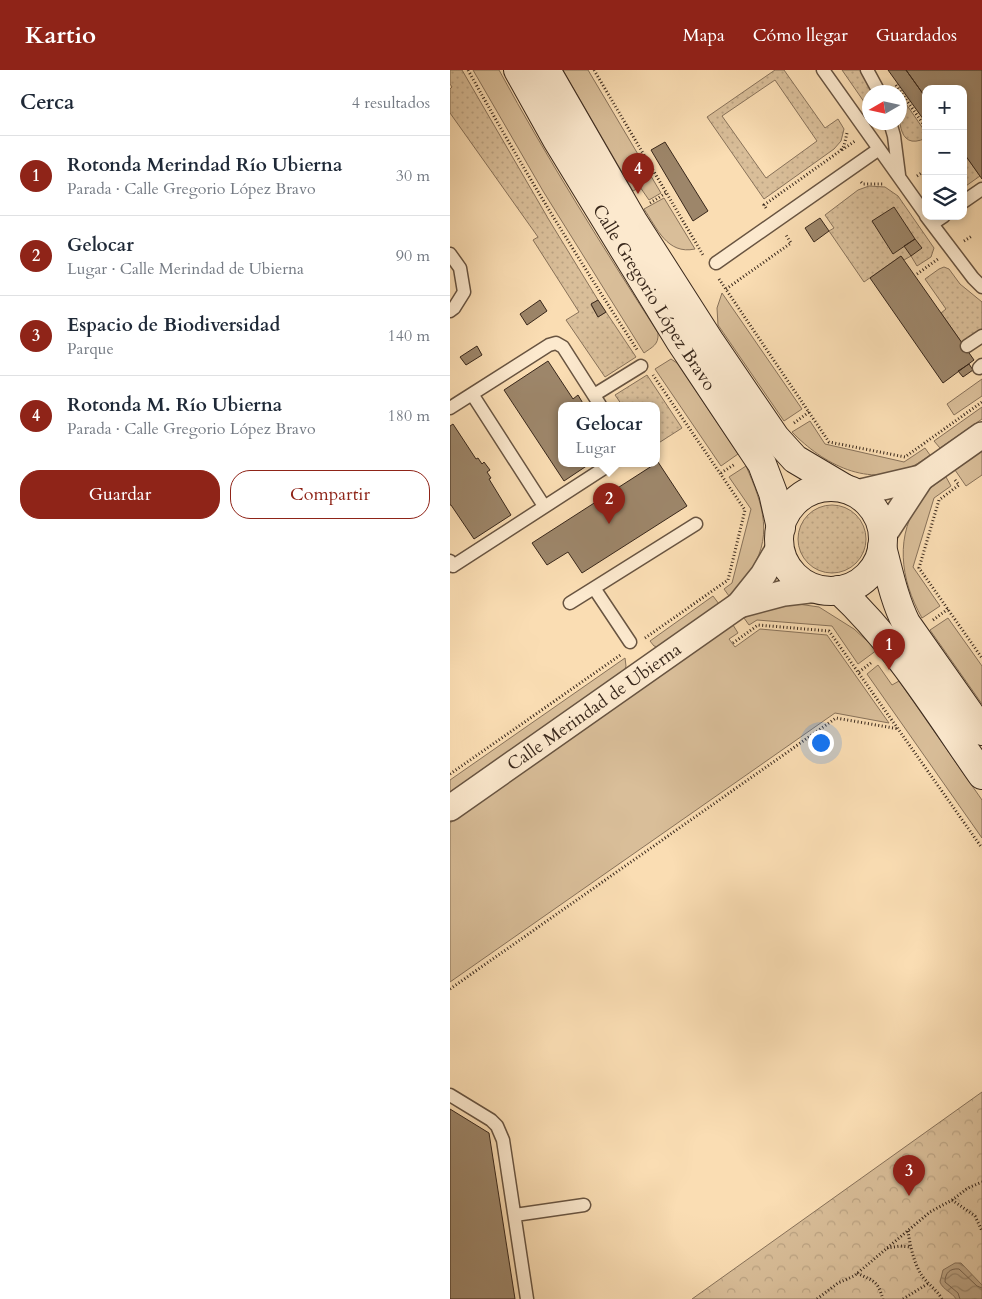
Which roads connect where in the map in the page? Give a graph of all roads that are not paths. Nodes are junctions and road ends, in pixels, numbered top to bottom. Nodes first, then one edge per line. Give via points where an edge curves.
1 (518, 70) edge
2 (546, 70) edge
3 (823, 70) edge
4 (867, 70) edge
5 (875, 85) edge
6 (892, 130) edge
7 (879, 149) junction
8 (899, 178) junction
9 (982, 188) edge
10 (967, 199) edge
11 (922, 211) edge
12 (929, 220) edge
13 (450, 254) edge
14 (716, 263) dead end
15 (982, 287) edge
16 (450, 312) edge
17 (982, 336) edge
18 (967, 346) dead end
19 (644, 364) road end
20 (472, 394) junction
21 (597, 400) edge
22 (450, 408) edge
23 (982, 435) edge
24 (606, 467) edge
25 (921, 478) junction
26 (850, 491) junction
27 (544, 506) junction
28 (696, 524) dead end
29 (780, 537) junction
30 (883, 542) junction
31 (450, 561) edge
32 (594, 588) junction
33 (828, 590) junction
34 (570, 603) dead end
35 (739, 605) junction
36 (631, 645) road end
37 (982, 731) edge
38 (982, 775) edge
39 (450, 808) edge
40 (450, 1095) edge
41 (584, 1205) dead end
42 (515, 1215) junction
43 (527, 1299) edge

1 - 29 main road, Calle Gregorio López Bravo via 557,140 675,332 762,464 773,493
2 - 26 main road, Calle Gregorio López Bravo via 633,221 775,437 795,459
3 - 7 lane
4 - 5 lane
6 - 8 lane
7 - 8 lane
7 - 14 lane
8 - 11 lane
9 - 10 lane
12 - 15 lane
13 - 16 lane via 460,268 464,292
17 - 18 lane
19 - 21 lane
20 - 21 lane via 556,343 563,347
20 - 22 lane
20 - 27 lane
23 - 25 street
24 - 27 lane
25 - 26 street
25 - 30 street
26 - 29 main road via 823,487 803,495 790,508
26 - 30 main road via 875,511
27 - 31 lane via 453,566
28 - 32 lane
29 - 33 main road via 785,562 794,574 809,586
29 - 35 street, Calle Merindad de Ubierna via 763,575
30 - 33 main road via 874,569 867,577 849,588
30 - 37 main road via 894,591 906,622
32 - 34 lane
32 - 36 lane
33 - 35 street, Calle Merindad de Ubierna via 784,593
33 - 38 main road via 857,606 902,660
35 - 39 street, Calle Merindad de Ubierna
40 - 42 lane via 497,1126 503,1140
41 - 42 lane
42 - 43 lane

